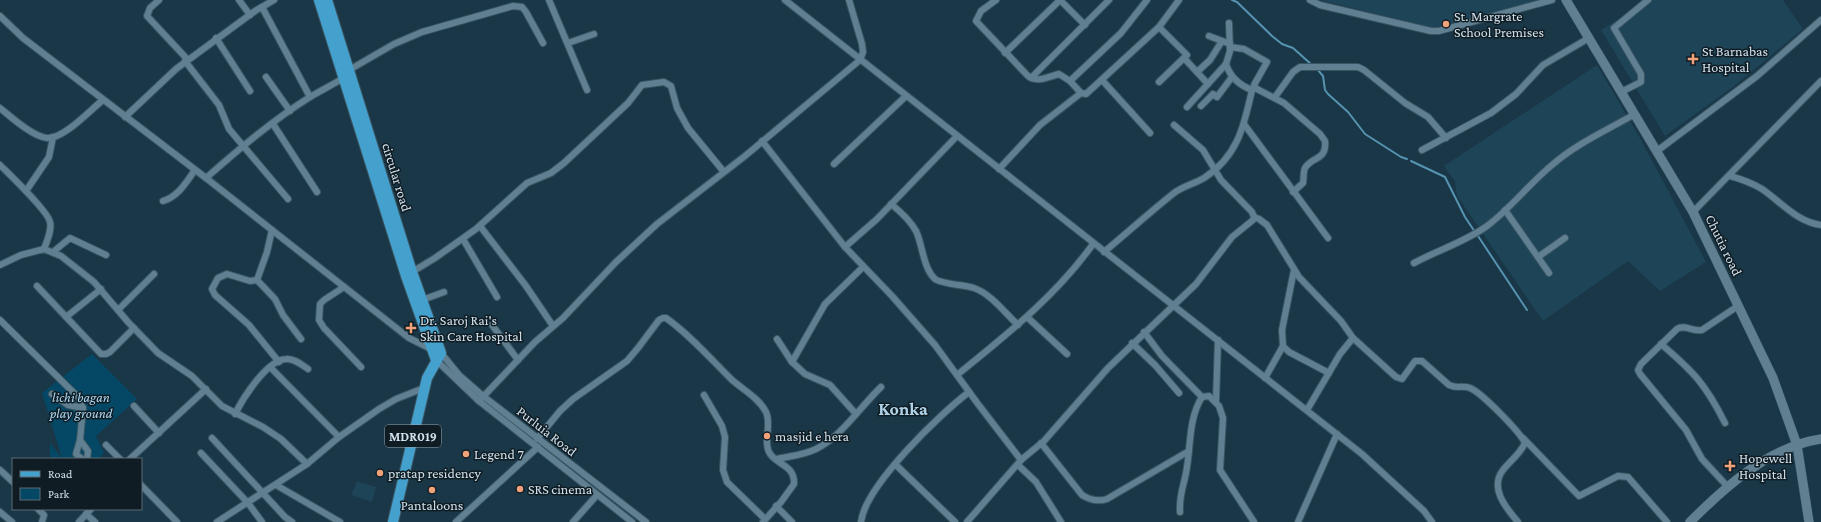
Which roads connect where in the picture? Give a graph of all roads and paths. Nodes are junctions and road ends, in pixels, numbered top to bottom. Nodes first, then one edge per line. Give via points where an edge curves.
1 (159, 0) edge
2 (239, 0) edge
3 (274, 0) edge
4 (319, 0) edge
5 (327, 0) edge
6 (550, 0) edge
7 (785, 0) edge
8 (849, 0) edge
9 (996, 0) edge
10 (1060, 0) edge
11 (1109, 0) edge
12 (1147, 0) edge
13 (1180, 0) edge
14 (1310, 0) edge
15 (1552, 0) edge
16 (1566, 0) edge
17 (1648, 0) edge
18 (262, 7) junction
19 (250, 15) junction
20 (0, 16) edge
21 (1821, 20) edge
22 (1229, 23) dead end
23 (1085, 25) junction
24 (1158, 27) junction
25 (594, 34) dead end
26 (1209, 36) dead end
27 (216, 38) junction
28 (1589, 38) junction
29 (1222, 41) junction
30 (543, 43) dead end
31 (568, 43) junction
32 (1230, 46) junction
33 (1006, 53) junction
34 (1184, 58) junction
35 (186, 60) junction
36 (860, 60) junction
37 (1226, 64) junction
38 (1197, 72) junction
39 (348, 74) junction
40 (266, 77) dead end
41 (1232, 77) junction
42 (1031, 78) junction
43 (1102, 80) junction
44 (1070, 81) junction
45 (1821, 81) edge
46 (1159, 82) dead end
47 (1208, 84) junction
48 (1815, 87) junction
49 (1254, 89) junction
50 (587, 90) dead end
51 (250, 91) dead end
52 (1081, 92) junction
53 (1622, 92) junction
54 (1821, 92) edge
55 (906, 96) junction
56 (310, 97) junction
57 (1275, 97) junction
58 (103, 100) junction
59 (1201, 106) dead end
60 (1187, 107) dead end
61 (0, 108) edge
62 (290, 111) junction
63 (1635, 114) junction
64 (125, 117) junction
65 (273, 124) junction
66 (1244, 124) junction
67 (1174, 125) dead end
68 (1150, 133) dead end
69 (957, 136) junction
70 (53, 138) junction
71 (1446, 138) junction
72 (762, 141) junction
73 (243, 146) junction
74 (1422, 150) dead end
75 (1657, 151) junction
76 (834, 164) dead end
77 (0, 165) edge
78 (195, 170) junction
79 (999, 170) junction
80 (1215, 170) junction
81 (724, 172) junction
82 (1730, 176) junction
83 (206, 178) junction
84 (26, 191) junction
85 (317, 192) dead end
86 (1294, 192) junction
87 (288, 199) dead end
88 (164, 201) dead end
89 (891, 204) junction
90 (1505, 210) junction
91 (1693, 212) junction
92 (1254, 217) junction
93 (1821, 225) edge
94 (480, 226) junction
95 (272, 230) junction
96 (1328, 238) dead end
97 (1565, 238) dead end
98 (463, 239) junction
99 (1093, 244) junction
100 (845, 247) junction
101 (44, 249) junction
102 (53, 252) junction
103 (1104, 252) junction
104 (106, 255) dead end
105 (1538, 257) junction
106 (1414, 263) dead end
107 (0, 265) edge
108 (863, 267) junction
109 (1294, 270) junction
110 (412, 272) junction
111 (1549, 273) dead end
112 (154, 274) dead end
113 (257, 280) junction
114 (37, 286) dead end
115 (344, 288) junction
116 (101, 289) junction
117 (444, 292) dead end
118 (497, 297) dead end
119 (422, 300) junction
120 (1174, 306) junction
121 (1738, 306) junction
122 (118, 310) junction
123 (66, 317) junction
124 (1026, 317) junction
125 (0, 320) edge
126 (492, 325) dead end
127 (554, 326) junction
128 (1018, 326) junction
129 (134, 328) junction
130 (1144, 332) junction
131 (1353, 338) junction
132 (301, 339) dead end
133 (777, 339) dead end
134 (1218, 340) junction
135 (1132, 343) junction
136 (1662, 344) junction
137 (1283, 346) junction
138 (436, 354) junction
139 (1067, 354) dead end
140 (518, 360) junction
141 (279, 362) junction
142 (792, 362) junction
143 (270, 367) junction
144 (361, 367) dead end
145 (308, 369) dead end
146 (1329, 373) junction
147 (957, 375) junction
148 (1265, 378) junction
149 (882, 387) dead end
150 (424, 388) junction
151 (206, 389) junction
152 (970, 392) junction
153 (1179, 392) dead end
154 (52, 394) dead end
155 (704, 394) dead end
156 (1202, 397) junction
157 (481, 399) junction
158 (1216, 401) junction
159 (134, 406) dead end
160 (83, 408) junction
161 (1307, 410) junction
162 (235, 414) junction
163 (856, 414) junction
164 (1725, 423) dead end
165 (159, 433) junction
166 (1337, 434) junction
167 (339, 437) junction
168 (1523, 437) junction
169 (212, 438) dead end
170 (537, 439) junction
171 (1821, 439) edge
172 (80, 440) junction
173 (1041, 443) junction
174 (106, 445) dead end
175 (1797, 445) junction
176 (538, 447) junction
177 (1189, 451) junction
178 (201, 453) dead end
179 (81, 458) edge
180 (87, 458) edge
181 (119, 458) edge
182 (131, 458) edge
183 (777, 459) junction
184 (1020, 463) junction
185 (307, 464) junction
186 (896, 465) junction
187 (0, 470) edge
188 (12, 481) edge
189 (276, 485) junction
190 (142, 486) edge
191 (1728, 487) junction
192 (264, 493) junction
193 (597, 495) junction
194 (248, 502) junction
195 (776, 506) junction
196 (39, 510) edge
197 (90, 510) edge
198 (0, 512) edge
199 (1180, 512) dead end
200 (86, 514) junction
201 (764, 520) edge
202 (1429, 521) edge
203 (12, 522) edge
204 (42, 522) edge
205 (79, 522) edge
206 (94, 522) edge
207 (177, 522) edge
208 (217, 522) edge
209 (262, 522) edge
210 (292, 522) edge
211 (340, 522) edge
212 (393, 522) edge
213 (456, 522) edge
214 (573, 522) edge
215 (632, 522) edge
216 (646, 522) edge
217 (792, 522) edge
218 (861, 522) edge
219 (955, 522) edge
220 (967, 522) edge
221 (1061, 522) edge
222 (1254, 522) edge
223 (1298, 522) edge
224 (1518, 522) edge
225 (1667, 522) edge
226 (1690, 522) edge
227 (1809, 522) edge

1 - 35 street via 150,8 147,16
2 - 19 street
3 - 18 street
4 - 39 main road, circular road
5 - 39 main road, circular road
6 - 31 street
7 - 36 street
8 - 36 street via 862,44
9 - 33 street via 981,11 976,21
10 - 23 street
10 - 33 street
11 - 23 street
12 - 44 street via 1121,33
13 - 24 street
14 - 15 street via 1361,15 1439,31
16 - 28 street, Chutia road
17 - 53 street via 1614,28 1641,74 1641,82
18 - 19 street
18 - 56 street
19 - 27 street
20 - 58 street, Purluia Road via 23,38
21 - 75 street via 1757,76
22 - 32 street
23 - 42 street
24 - 34 street via 1187,55
24 - 43 street
25 - 31 street
26 - 29 street
27 - 35 street
27 - 51 street
28 - 53 street, Chutia road
28 - 71 street via 1543,65 1516,94 1496,109
29 - 32 street
29 - 38 street via 1210,60
30 - 39 street via 522,7 513,6 402,40
31 - 50 street
32 - 37 street
32 - 49 street via 1244,49 1266,62
33 - 42 street
34 - 38 street
34 - 46 street
35 - 64 street
35 - 73 street via 219,105 226,124
36 - 55 street
36 - 72 street
37 - 41 street
37 - 47 street
38 - 47 street
39 - 56 street
39 - 110 main road, circular road
39 - 138 main road, circular road via 399,256
40 - 62 street
41 - 49 street
41 - 59 street via 1218,97 1213,94
42 - 44 street via 1038,81 1059,74
43 - 52 street via 1086,94
43 - 68 street
44 - 52 street
45 - 48 street
47 - 60 street
48 - 54 street
48 - 82 street
49 - 57 street
49 - 66 street
52 - 79 street via 1040,125
53 - 63 street, Chutia road
55 - 69 street
55 - 76 street
56 - 62 street
57 - 71 street via 1300,66 1358,67 1405,104 1428,117
57 - 86 street via 1325,141 1324,153 1307,165 1304,169 1303,183
58 - 64 street, Purluia Road
58 - 70 street via 70,128
61 - 70 street via 35,134
62 - 65 street
63 - 75 street, Chutia road
63 - 90 street via 1568,152
64 - 78 street, Purluia Road
65 - 73 street
65 - 85 street
66 - 80 street via 1232,151
66 - 86 street
67 - 80 street via 1198,144
69 - 79 street
69 - 89 street
70 - 84 street via 49,157
71 - 74 street
72 - 81 street
72 - 100 street
73 - 83 street
73 - 87 street
75 - 91 street, Chutia road
77 - 84 street
78 - 83 street, Purluia Road
78 - 88 street via 177,194
79 - 99 street
80 - 92 street
80 - 103 street via 1175,192
81 - 94 street via 688,128 677,108 671,86 664,82 648,83 642,85 628,103 564,163 551,173 527,183
81 - 127 street via 657,224
82 - 91 street
82 - 93 street via 1746,180 1797,216
83 - 95 street, Purluia Road
84 - 101 street via 50,219
86 - 96 street
89 - 100 street
89 - 128 street via 909,220 916,231 925,260 936,280 981,292
90 - 105 street
90 - 106 street via 1472,236
91 - 121 street, Chutia road
92 - 109 street via 1267,225
92 - 120 street via 1232,237 1209,269
94 - 98 street
94 - 127 street
95 - 113 street
95 - 115 street, Purluia Road
97 - 105 street
98 - 110 street
98 - 118 street
99 - 103 street
99 - 124 street
100 - 108 street
101 - 102 street
101 - 107 street via 21,255
102 - 104 street via 70,238
102 - 116 street via 83,272
103 - 120 street
105 - 111 street
108 - 142 street via 825,304
108 - 147 street via 922,329
109 - 131 street via 1341,320
109 - 137 street via 1282,330
110 - 119 main road, circular road
112 - 122 street
113 - 132 street via 275,299 283,315
113 - 141 street via 222,275 215,281 212,292 249,324
114 - 123 street
115 - 138 street, Purluia Road via 409,338
115 - 144 street via 320,304 319,320
116 - 122 street
116 - 123 street
117 - 119 street
119 - 138 main road, circular road
120 - 130 street
120 - 134 street
121 - 136 street via 1702,330 1680,327
121 - 175 street, Chutia road via 1773,378
122 - 129 street
123 - 129 street via 98,352 104,355
124 - 128 street
124 - 139 street
125 - 160 street via 78,397
126 - 140 street
127 - 140 street
128 - 147 street
129 - 151 street via 158,353
130 - 135 street
130 - 156 street via 1162,356
131 - 146 street
131 - 168 street via 1399,380 1405,377 1418,360 1454,388 1471,388
133 - 142 street
134 - 148 street
134 - 158 street
135 - 153 street
135 - 173 street
136 - 164 street via 1699,379
136 - 191 street via 1638,370 1686,430 1702,459
137 - 146 street via 1289,352
137 - 148 street
138 - 150 main road, MDR019
138 - 157 street, Purluia Road
140 - 157 street
141 - 143 street
141 - 145 street via 287,358 292,359
142 - 163 street via 806,374 830,385
143 - 162 street via 248,391
143 - 167 street
146 - 161 street
147 - 152 street
148 - 161 street
149 - 163 street
150 - 167 street via 396,399
150 - 212 main road, MDR019
151 - 162 street via 222,406
151 - 165 street
152 - 184 street
152 - 186 street via 935,421
154 - 160 street via 68,406
155 - 201 street via 722,426 725,437 723,470 727,482
156 - 158 street via 1209,396
156 - 177 street via 1193,418
157 - 170 street, Purluia Road
157 - 176 street, Purluia Road
158 - 222 street via 1222,418 1220,470
159 - 165 street
160 - 172 street
161 - 166 street
162 - 185 street via 280,439
163 - 183 street via 820,447
165 - 182 street
166 - 202 street via 1424,511
166 - 223 street
167 - 185 street
168 - 224 street via 1523,448 1503,470 1498,487 1503,502
168 - 225 street via 1579,496 1618,476 1625,476
169 - 192 street
170 - 183 street via 573,399 627,361 663,318 689,338 762,406 768,419 767,446 769,452
170 - 216 street, Purluia Road
171 - 175 street
172 - 179 street via 76,454
172 - 180 street via 88,452
173 - 177 street via 1082,495 1097,500 1107,499
173 - 184 street
174 - 181 street
175 - 191 street via 1767,459
175 - 227 street, Chutia road
176 - 193 street, Purluia Road
176 - 213 street
177 - 199 street via 1186,474 1180,492
178 - 194 street
183 - 195 street via 791,471 794,479 792,488
184 - 220 street
184 - 221 street via 1039,486
185 - 189 street
186 - 218 street via 865,508
186 - 219 street
187 - 188 street
189 - 192 street
189 - 211 street
190 - 207 street
191 - 226 street
192 - 194 street
192 - 210 street
193 - 214 street
193 - 215 street, Purluia Road
194 - 208 street
194 - 209 street
195 - 201 street
195 - 217 street
196 - 204 street via 44,515
197 - 200 street
198 - 203 street
200 - 205 street
200 - 206 street

